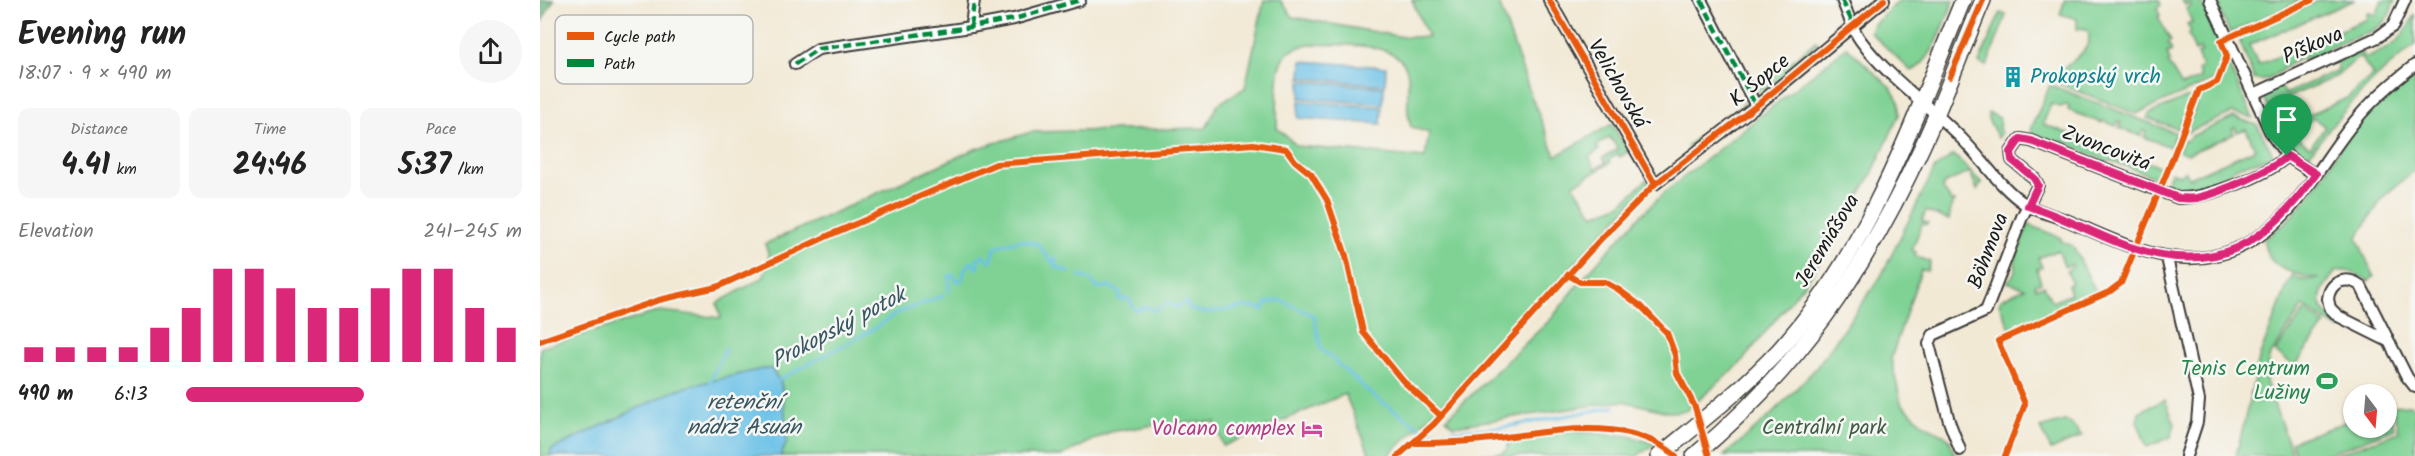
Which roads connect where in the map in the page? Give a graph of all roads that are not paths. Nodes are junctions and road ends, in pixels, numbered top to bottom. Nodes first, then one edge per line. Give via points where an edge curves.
1 (974, 0) edge
2 (1080, 0) edge
3 (1549, 0) edge
4 (1701, 0) edge
5 (1842, 0) edge
6 (1884, 0) edge
7 (1963, 0) edge
8 (1983, 0) edge
9 (2210, 0) edge
10 (2405, 0) edge
11 (1854, 26) junction
12 (971, 27) junction
13 (795, 64) dead end
14 (2415, 65) edge
15 (2254, 94) junction
16 (1922, 102) junction
17 (1756, 106) junction
18 (1936, 112) junction
19 (2287, 156) junction
20 (2316, 174) junction
21 (1655, 184) joint
22 (2028, 206) junction
23 (2167, 258) junction
24 (2388, 341) junction
25 (2415, 387) edge
26 (1960, 450) dead end
27 (1659, 456) edge
28 (1694, 456) edge
29 (2186, 456) edge

1 - 12 street
2 - 12 street
3 - 21 street, Velichovská
4 - 17 street
5 - 11 street
6 - 11 street, K Sopce
7 - 16 main road, Jeremiášova
8 - 18 main road, Jeremiášova
9 - 15 street
10 - 15 street, Píškova via 2393,26 2378,37
11 - 16 street via 1859,40
11 - 17 street, K Sopce
12 - 13 street via 818,50
14 - 20 street via 2356,120
15 - 19 street via 2272,135
16 - 18 street
16 - 27 main road, Jeremiášova via 1874,209 1842,265 1779,350
17 - 21 street, K Sopce
18 - 22 street via 2007,191
18 - 28 main road, Jeremiášova via 1886,222 1819,325 1754,403
19 - 20 street
19 - 22 street, Zvoncovitá via 2271,168 2211,194 2178,198 2020,139 2011,152 2012,160 2038,185
20 - 23 street via 2285,214 2250,242 2215,255
22 - 23 street via 2128,247
22 - 26 street, Böhmova via 1986,311 1933,334 1929,344
23 - 29 street via 2199,400 2197,422
24 - 24 street via 2361,286 2349,280 2333,285 2328,299 2334,312
24 - 25 street

